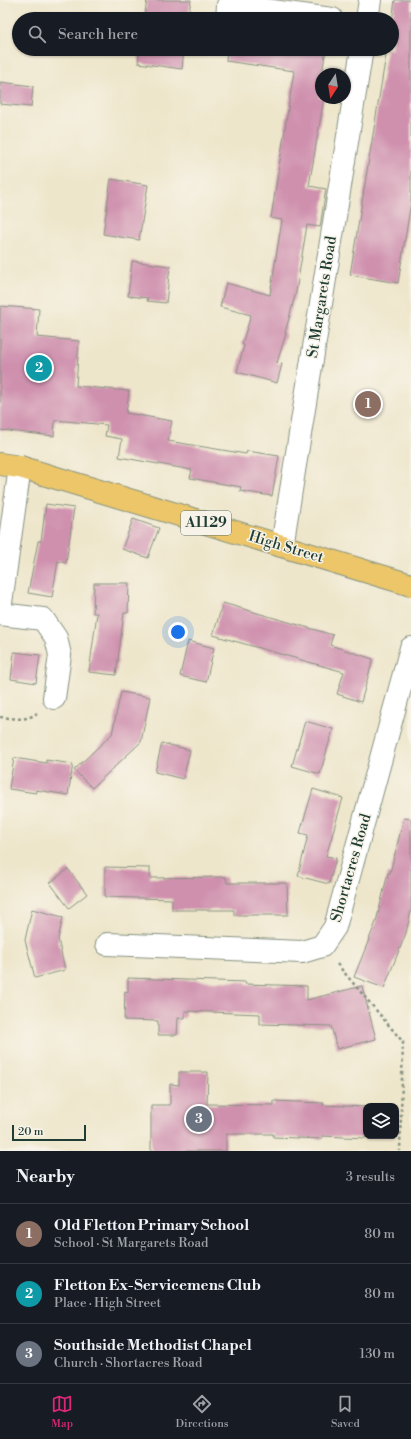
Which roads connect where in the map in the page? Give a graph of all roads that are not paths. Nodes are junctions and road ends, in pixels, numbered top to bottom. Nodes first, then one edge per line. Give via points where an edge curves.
1 (370, 0) edge
2 (228, 12) edge
3 (280, 12) edge
4 (368, 12) edge
5 (361, 56) edge
6 (10, 465) edge
7 (282, 546) junction
8 (411, 585) edge
9 (0, 610) edge
10 (0, 614) edge
11 (411, 648) edge
12 (54, 698) road end
13 (107, 944) dead end

1 - 4 street
2 - 3 street via 228,5
5 - 7 street, St Margarets Road
6 - 7 main road, High Street / A1129
6 - 9 street
7 - 8 main road, High Street / A1129
10 - 12 street via 43,619 56,638 60,655
11 - 13 street, Shortacres Road via 335,927 322,946 302,952

